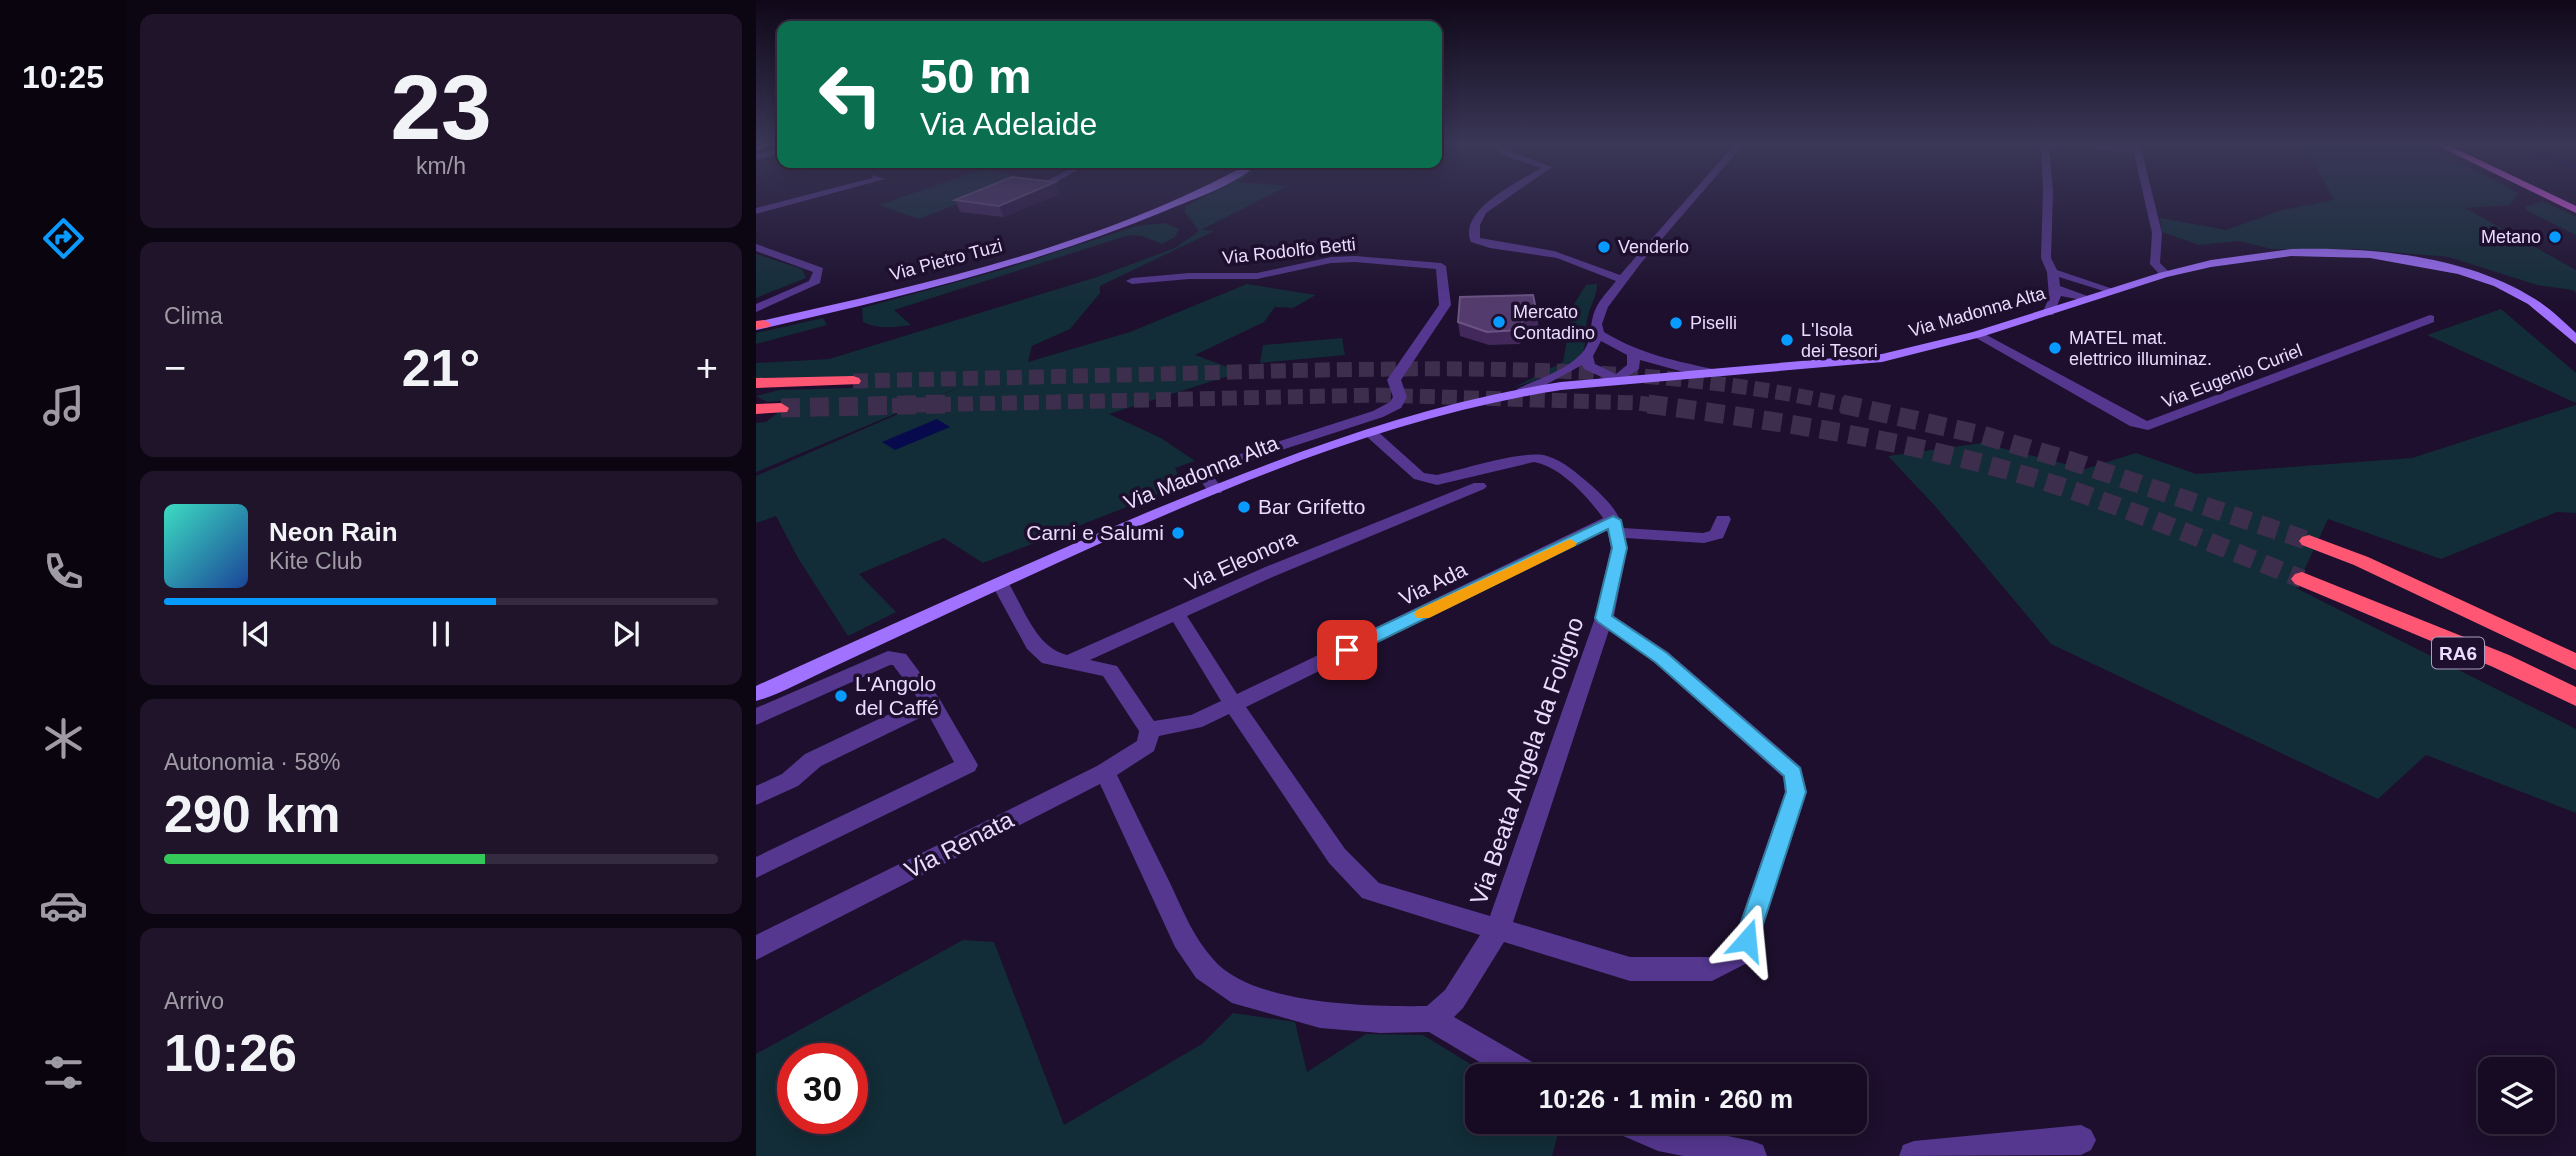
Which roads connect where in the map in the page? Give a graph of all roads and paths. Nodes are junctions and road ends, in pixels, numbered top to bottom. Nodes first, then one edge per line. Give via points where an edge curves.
1 (807, 198) edge
2 (1185, 198) edge
3 (1502, 198) edge
4 (1694, 198) edge
5 (2048, 198) edge
6 (2149, 198) edge
7 (2550, 198) edge
8 (2576, 210) edge
9 (756, 211) edge
10 (756, 247) edge
11 (2053, 272) junction
12 (2165, 274) junction
13 (1622, 280) junction
14 (1132, 281) dead end
15 (2055, 288) junction
16 (2110, 290) junction
17 (2087, 298) junction
18 (756, 308) edge
19 (2049, 312) junction
20 (2430, 319) dead end
21 (759, 325) edge
22 (1598, 334) junction
23 (1978, 335) junction
24 (2576, 340) edge
25 (1633, 355) junction
26 (1587, 356) junction
27 (1712, 373) junction
28 (1618, 380) junction
29 (853, 381) tunnel mouth
30 (756, 383) edge
31 (1521, 392) junction
32 (781, 408) tunnel mouth
33 (756, 409) edge
34 (1371, 433) junction
35 (1479, 486) dead end
36 (1214, 490) junction
37 (1723, 519) dead end
38 (1615, 527) junction
39 (2309, 541) tunnel mouth
40 (2361, 561) junction
41 (2302, 579) tunnel mouth
42 (1000, 583) junction
43 (2340, 593) junction
44 (1177, 614) junction
45 (1604, 618) junction
46 (2576, 649) edge
47 (1070, 662) junction
48 (2576, 662) edge
49 (798, 675) junction
50 (756, 694) edge
51 (804, 696) junction
52 (2576, 697) edge
53 (932, 703) junction
54 (1233, 704) junction
55 (2576, 713) edge
56 (756, 718) edge
57 (1149, 730) junction
58 (1105, 772) junction
59 (756, 796) edge
60 (756, 868) edge
61 (1498, 929) junction
62 (756, 948) edge
63 (1432, 1019) junction
64 (1509, 1064) edge
65 (1653, 1134) edge
66 (2081, 1140) dead end
67 (1752, 1156) edge
68 (1914, 1156) edge

1 - 9 street
2 - 21 street, Via Pietro Tuzi via 1123,225 976,271
3 - 13 street via 1482,211 1473,233 1475,240 1570,259
4 - 13 street
5 - 11 street via 2046,258
6 - 12 street via 2157,233 2155,264
7 - 8 main road
10 - 18 street via 819,270 814,283
11 - 15 street
11 - 16 street
12 - 16 street, Via Madonna Alta
12 - 24 street, Via Madonna Alta via 2224,260 2290,252 2411,260 2454,269 2507,289 2532,302
13 - 22 street via 1602,306
14 - 36 street, Via Rodolfo Betti via 1257,276 1331,260 1441,266 1445,305 1394,380 1400,397 1396,405 1202,471
15 - 17 street
15 - 19 street
16 - 17 street, Via Madonna Alta
17 - 19 street, Via Madonna Alta
19 - 23 street, Via Madonna Alta
20 - 23 street, Via Eugenio Curiel via 2148,426
22 - 25 street, Via Madonna Alta
22 - 26 street
23 - 27 street, Via Madonna Alta via 1882,358
25 - 27 street, Via Madonna Alta
25 - 28 street via 1634,366
26 - 28 street via 1589,366
26 - 31 street, Via Madonna Alta
27 - 28 street, Via Madonna Alta
28 - 31 street, Via Madonna Alta
29 - 30 highway
31 - 34 street, Via Madonna Alta
32 - 33 highway
34 - 36 street, Via Madonna Alta
34 - 38 street via 1419,476 1437,480 1534,458 1545,460 1598,500
35 - 44 street, Via Eleonora
36 - 42 street, Via Madonna Alta
37 - 38 street via 1717,534 1704,538
38 - 45 street, Via Beata Angela da Foligno via 1619,548
38 - 54 street, Via Ada
39 - 40 highway, RA6
40 - 46 highway via 2461,596
40 - 48 highway, RA6
41 - 43 highway, RA6
42 - 47 street via 1034,644 1049,658
42 - 49 street, Via Madonna Alta
43 - 52 highway, RA6
43 - 55 highway, RA6
44 - 47 street, Via Eleonora
44 - 54 street, Via Eleonora
45 - 61 street, Via Beata Angela da Foligno
45 - 61 street via 1661,657 1793,773 1796,792 1742,953 1712,969 1630,969
47 - 57 street via 1110,671
49 - 50 street, Via Madonna Alta
49 - 51 street
51 - 53 street via 888,658 899,659
51 - 56 street
53 - 59 street via 813,760 790,780
53 - 60 street via 967,765
54 - 57 street via 1195,722
54 - 61 street, Via Beata Angela da Foligno via 1337,856 1371,891
57 - 58 street, Via Renata via 1147,745
58 - 62 street, Via Renata
58 - 63 street via 1184,939 1205,970 1241,994 1320,1015
61 - 63 street via 1454,999
63 - 64 street
65 - 67 street
66 - 68 street

